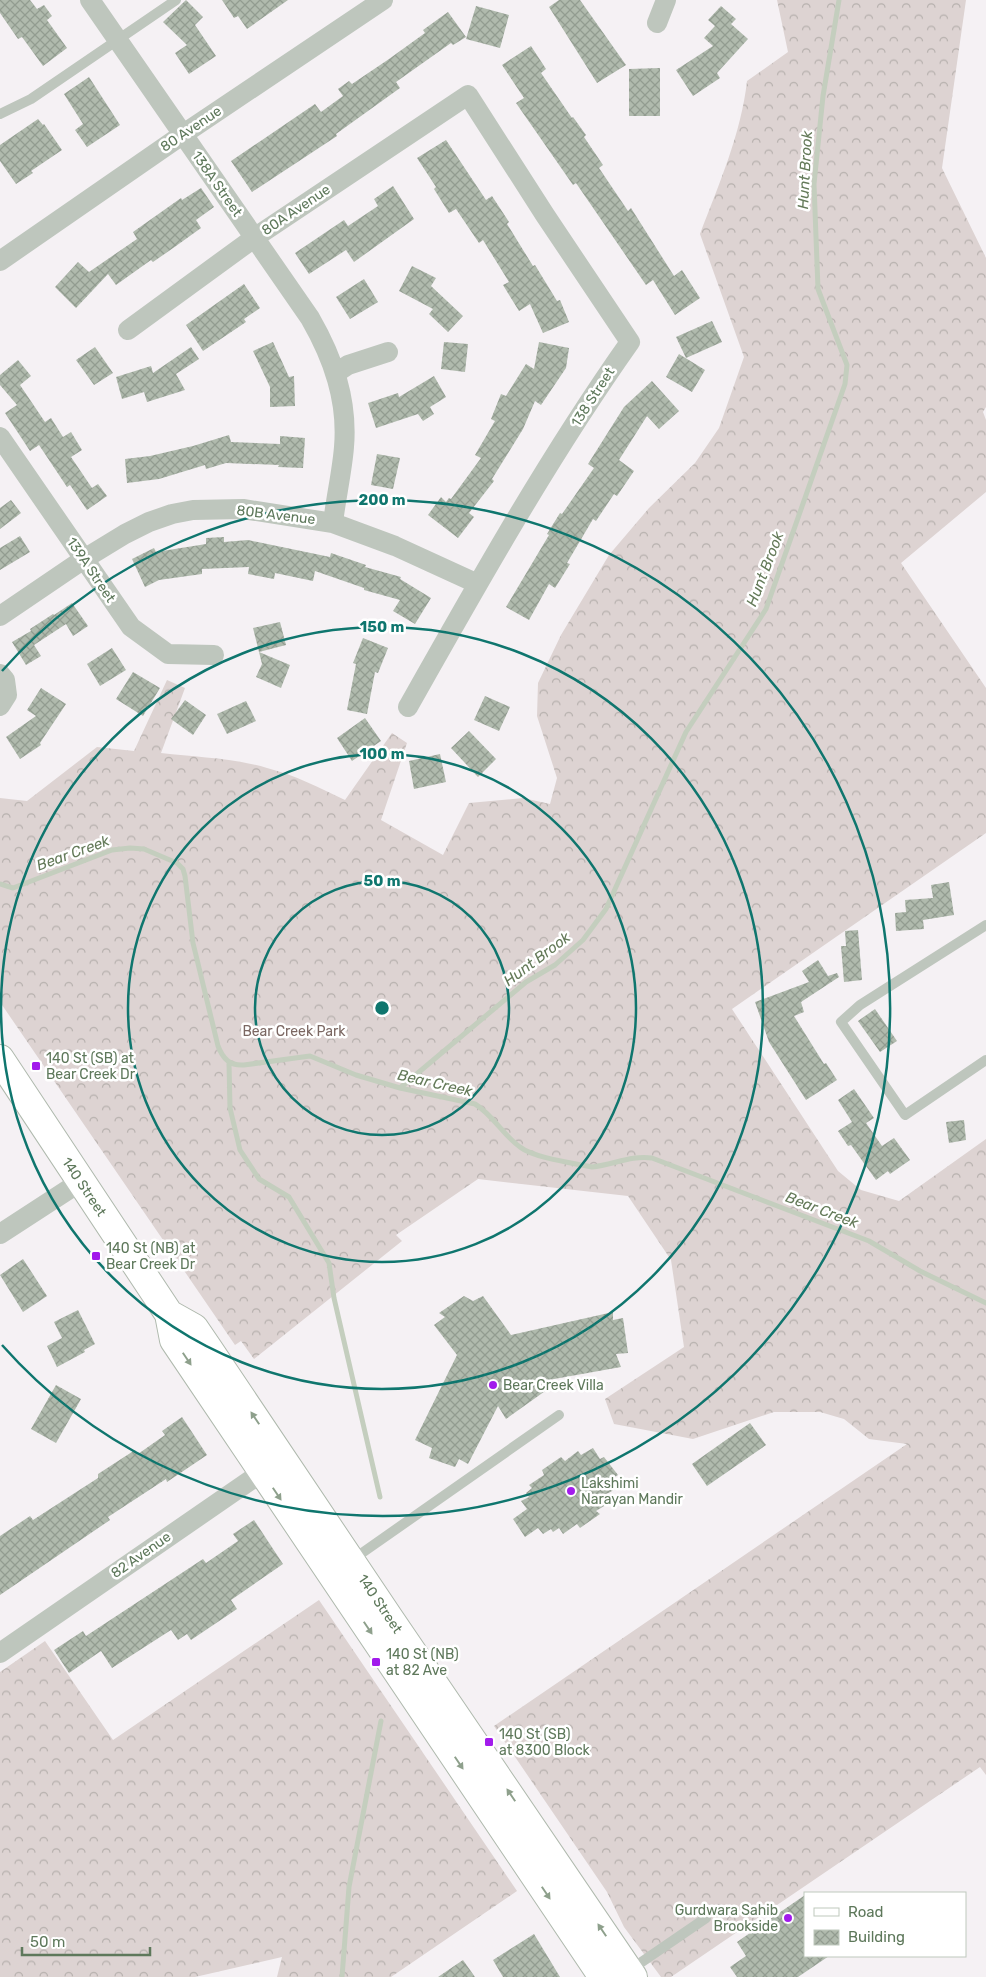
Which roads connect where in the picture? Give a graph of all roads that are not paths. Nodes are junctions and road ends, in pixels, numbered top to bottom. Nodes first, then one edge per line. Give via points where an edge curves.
1 (90, 0) edge
2 (176, 0) edge
3 (384, 0) edge
4 (666, 0) edge
5 (657, 23) dead end
6 (117, 40) junction
7 (468, 95) joint
8 (0, 114) edge
9 (182, 135) junction
10 (254, 238) junction
11 (0, 261) edge
12 (128, 330) dead end
13 (388, 352) dead end
14 (336, 373) junction
15 (0, 437) edge
16 (333, 523) junction
17 (84, 559) junction
18 (478, 584) junction
19 (0, 616) edge
20 (214, 655) dead end
21 (0, 674) edge
22 (0, 706) edge
23 (408, 707) dead end
24 (986, 925) edge
25 (0, 1059) edge
26 (986, 1060) edge
27 (80, 1182) junction
28 (0, 1234) edge
29 (560, 1415) dead end
30 (272, 1465) junction
31 (351, 1560) junction
32 (0, 1653) edge
33 (706, 1918) dead end
34 (628, 1975) edge
35 (603, 1977) edge

1 - 6 street, 138A Street
2 - 6 lane
3 - 9 street, 80 Avenue
4 - 5 street
6 - 8 lane via 31,99
6 - 9 street, 138A Street
7 - 10 street, 80A Avenue
7 - 18 street, 138 Street via 630,342 594,394
9 - 10 street, 138A Street
9 - 11 street, 80 Avenue
10 - 12 street, 80A Avenue
10 - 14 street, 138A Street via 310,318
13 - 14 street via 348,365
14 - 16 street, 138A Street via 344,416 345,445
15 - 17 street, 139A Street
16 - 17 street, 80B Avenue via 244,509 193,510 149,522
16 - 18 street, 80B Avenue via 395,546
17 - 19 street, 80B Avenue
17 - 20 street, 139A Street via 130,628 168,654
18 - 23 street, 138 Street
21 - 22 street via 7,695
24 - 26 lane via 860,1005 841,1022 905,1115
25 - 27 main road, 140 Street
27 - 28 street
27 - 30 main road, 140 Street via 170,1314 174,1340
29 - 31 lane
30 - 31 main road, 140 Street
30 - 32 street, 82 Avenue
30 -> 35 main road, 140 Street
34 -> 31 main road, 140 Street
33 - 34 lane

